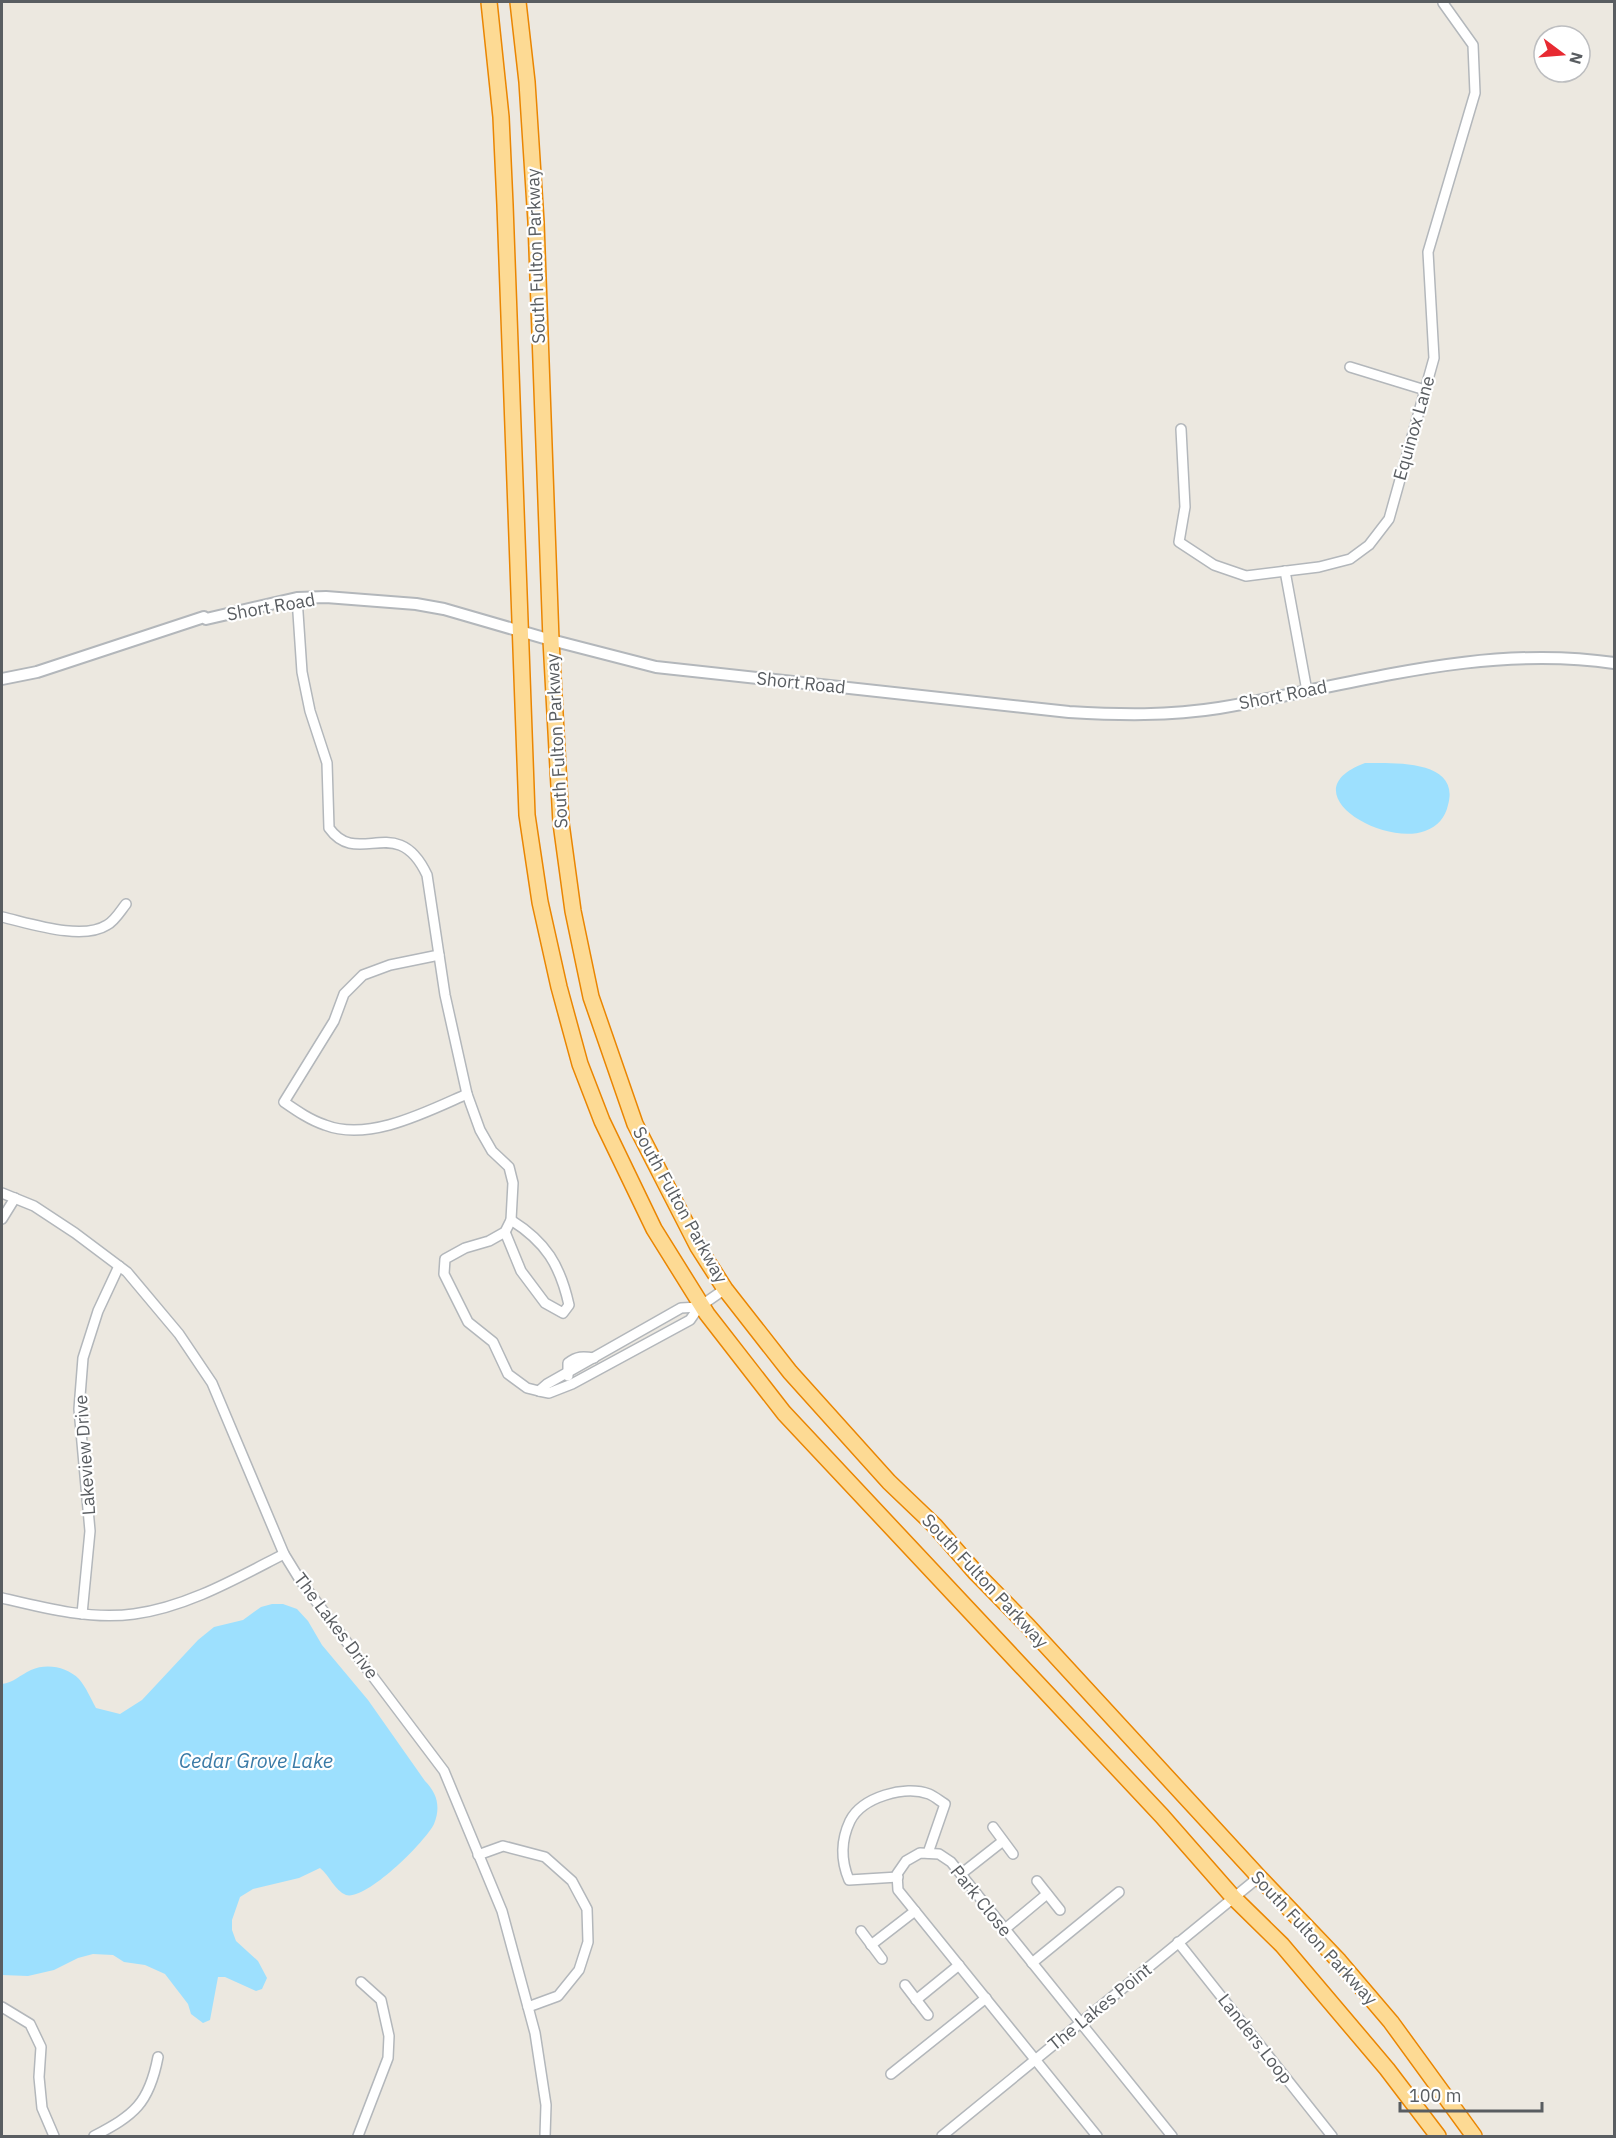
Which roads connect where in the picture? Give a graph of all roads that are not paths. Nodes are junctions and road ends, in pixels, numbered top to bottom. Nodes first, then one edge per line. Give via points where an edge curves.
1 (489, 2) edge
2 (518, 2) edge
3 (1443, 3) dead end
4 (1350, 368) dead end
5 (1425, 390) junction
6 (1181, 429) dead end
7 (1285, 571) junction
8 (297, 598) junction
9 (522, 631) junction
10 (551, 640) junction
11 (1614, 663) edge
12 (2, 679) edge
13 (1307, 691) junction
14 (126, 904) dead end
15 (2, 917) edge
16 (439, 955) junction
17 (467, 1094) junction
18 (2, 1193) edge
19 (15, 1198) junction
20 (2, 1219) edge
21 (511, 1220) junction
22 (505, 1232) junction
23 (119, 1266) junction
24 (725, 1288) junction
25 (700, 1306) junction
26 (624, 1341) junction
27 (630, 1352) junction
28 (567, 1373) junction
29 (572, 1384) junction
30 (539, 1391) junction
31 (284, 1554) junction
32 (2, 1598) edge
33 (82, 1614) junction
34 (993, 1827) dead end
35 (1003, 1841) junction
36 (928, 1854) junction
37 (1013, 1854) dead end
38 (478, 1855) junction
39 (961, 1874) junction
40 (898, 1877) junction
41 (1259, 1877) junction
42 (1037, 1881) dead end
43 (1119, 1892) dead end
44 (1047, 1894) junction
45 (1233, 1897) junction
46 (1060, 1910) dead end
47 (915, 1911) junction
48 (1005, 1929) junction
49 (861, 1931) dead end
50 (1178, 1942) junction
51 (871, 1945) junction
52 (882, 1959) dead end
53 (1032, 1963) junction
54 (959, 1965) junction
55 (361, 1982) dead end
56 (905, 1985) dead end
57 (986, 1998) junction
58 (916, 2000) junction
59 (2, 2007) edge
60 (528, 2007) junction
61 (928, 2015) dead end
62 (1080, 2023) junction
63 (158, 2057) dead end
64 (1035, 2060) junction
65 (891, 2074) dead end
66 (54, 2136) edge
67 (94, 2136) edge
68 (358, 2136) edge
69 (545, 2136) edge
70 (942, 2136) edge
71 (1097, 2136) edge
72 (1172, 2136) edge
73 (1332, 2136) edge
74 (1438, 2136) edge
75 (1474, 2136) edge

1 - 9 highway, South Fulton Parkway via 502,139
2 - 10 highway, South Fulton Parkway via 536,222
3 - 5 street, Equinox Lane via 1473,45 1475,93 1428,252 1434,358
4 - 5 street
5 - 7 street, Equinox Lane via 1389,519 1369,545 1350,559
6 - 7 street, Equinox Lane via 1185,507 1179,542 1214,565 1246,576
7 - 13 street
8 - 9 street, Short Road via 416,604
8 - 12 street, Short Road via 204,617 37,672
8 - 16 street via 302,672 327,763 329,828 342,841 357,845 403,845 420,861 427,875
9 - 10 street, Short Road
9 - 25 highway, South Fulton Parkway via 527,815 558,987 580,1064 602,1121 654,1229
10 - 13 street, Short Road via 656,667 1069,712 1167,714
10 - 24 highway, South Fulton Parkway via 564,858 591,997 635,1124 670,1196
11 - 13 street, Short Road via 1583,658 1518,657 1460,662
14 - 15 street via 108,925 88,932
16 - 17 street
16 - 17 street via 363,975 344,994 334,1021 284,1102 327,1126 358,1130 393,1125
17 - 21 street via 492,1151 509,1167 513,1183
18 - 19 street, The Lakes Drive
19 - 20 street
19 - 23 street, The Lakes Drive via 34,1206
21 - 22 street
21 - 22 street via 528,1230 545,1248 563,1278 569,1305 563,1314 545,1303 521,1271
22 - 30 street via 445,1259 444,1274 468,1322 493,1341 508,1374 527,1388
23 - 31 street, The Lakes Drive via 179,1334 212,1383
23 - 33 street, Lakeview Drive via 98,1311 83,1358 79,1409 90,1531
24 - 25 street
24 - 41 highway, South Fulton Parkway via 790,1372 889,1482 935,1526
25 - 26 street via 681,1308
25 - 27 street via 690,1320
25 - 45 highway, South Fulton Parkway via 784,1413 1162,1816
26 - 27 street
26 - 28 street via 594,1358 575,1358 568,1363
27 - 29 street
28 - 29 street
28 - 30 street
29 - 30 street via 549,1393
31 - 33 street via 178,1603 134,1614
31 - 38 street, The Lakes Drive via 444,1771
32 - 33 street
34 - 35 street
35 - 37 street
35 - 39 street
36 - 39 street, Park Close via 939,1854
36 - 40 street via 920,1853 906,1860
36 - 40 street via 945,1804 929,1794 911,1791 892,1792 868,1802 851,1820 843,1865 849,1880
38 - 60 street, The Lakes Drive via 501,1911
38 - 60 street via 502,1846 545,1857 572,1881 587,1909 588,1942 579,1970 558,1996
39 - 48 street, Park Close
40 - 47 street via 898,1890
41 - 45 street, The Lakes Point
41 - 75 highway, South Fulton Parkway via 1340,1961 1391,2022
42 - 44 street
43 - 53 street
44 - 46 street
44 - 48 street
45 - 50 street, The Lakes Point
45 - 74 highway, South Fulton Parkway via 1334,2004
47 - 51 street
47 - 54 street
48 - 53 street, Park Close
49 - 51 street
50 - 62 street, The Lakes Point
50 - 73 street, Landers Loop
51 - 52 street
53 - 62 street, Park Close
54 - 57 street
54 - 58 street
55 - 68 street via 381,2000 389,2036 388,2058
56 - 58 street
57 - 64 street
57 - 65 street
58 - 61 street
59 - 66 street via 30,2024 41,2047 42,2108
60 - 69 street, The Lakes Drive via 536,2033 546,2105
62 - 64 street, The Lakes Point
62 - 72 street, Park Close
63 - 67 street via 153,2083 140,2104 125,2120
64 - 70 street, The Lakes Point
64 - 71 street

